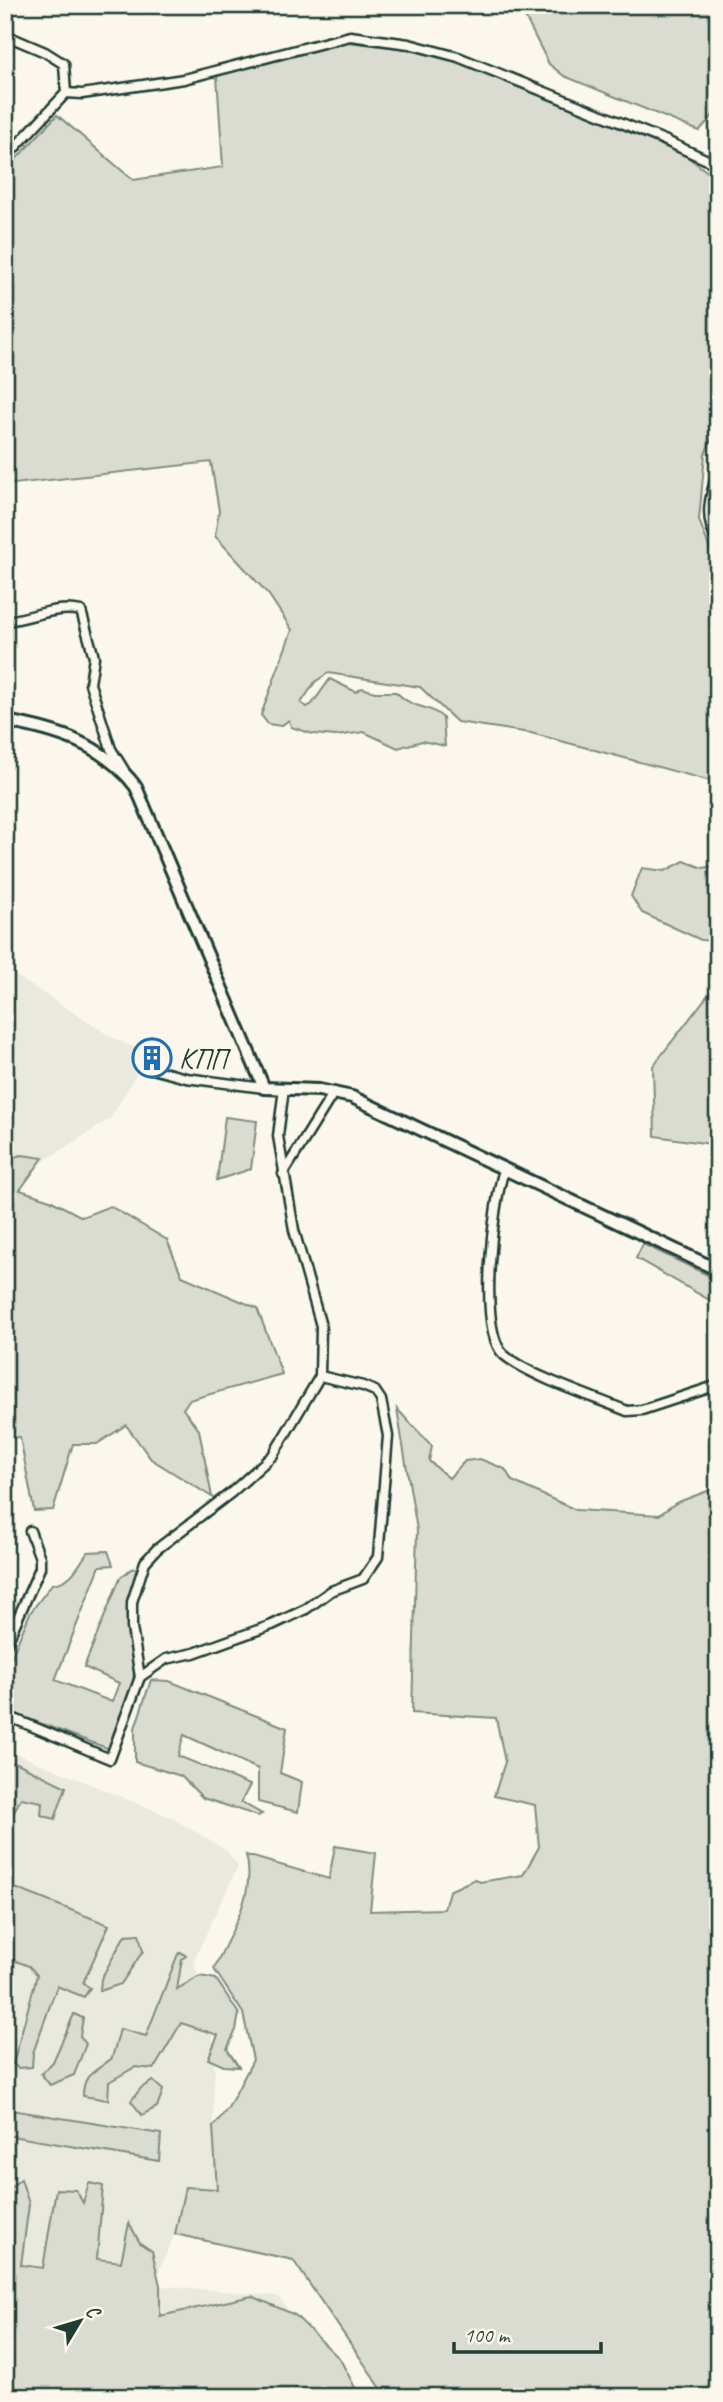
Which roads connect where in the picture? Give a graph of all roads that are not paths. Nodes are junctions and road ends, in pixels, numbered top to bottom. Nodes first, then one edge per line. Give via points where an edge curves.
1 (5, 35) edge
2 (66, 93) junction
3 (5, 158) edge
4 (718, 165) edge
5 (718, 471) edge
6 (718, 542) edge
7 (5, 621) edge
8 (5, 721) edge
9 (127, 774) junction
10 (141, 1066) dead end
11 (264, 1088) junction
12 (284, 1088) junction
13 (334, 1092) junction
14 (504, 1170) junction
15 (284, 1174) junction
16 (718, 1270) edge
17 (320, 1376) junction
18 (718, 1385) edge
19 (30, 1531) dead end
20 (5, 1647) edge
21 (140, 1677) junction
22 (5, 1715) edge

1 - 2 street via 64,64
2 - 3 street
2 - 4 street via 184,79 350,36 458,57
5 - 6 street via 708,501 711,532
7 - 9 street via 30,614 81,611 94,657 90,684 111,749
8 - 9 street via 64,734
9 - 11 street via 190,908
10 - 11 street via 186,1078
11 - 12 street
12 - 13 street
12 - 15 street via 278,1136
13 - 14 street
13 - 15 street
14 - 16 street
14 - 18 street via 497,1192 491,1281 493,1334 503,1354 627,1411
15 - 17 street via 294,1230 321,1326
17 - 21 street via 273,1455 145,1562 132,1602
17 - 21 street via 363,1386 382,1400 387,1436 378,1557 363,1579 331,1591 306,1609 194,1653 166,1659
19 - 20 street via 40,1567
21 - 22 street via 110,1759

